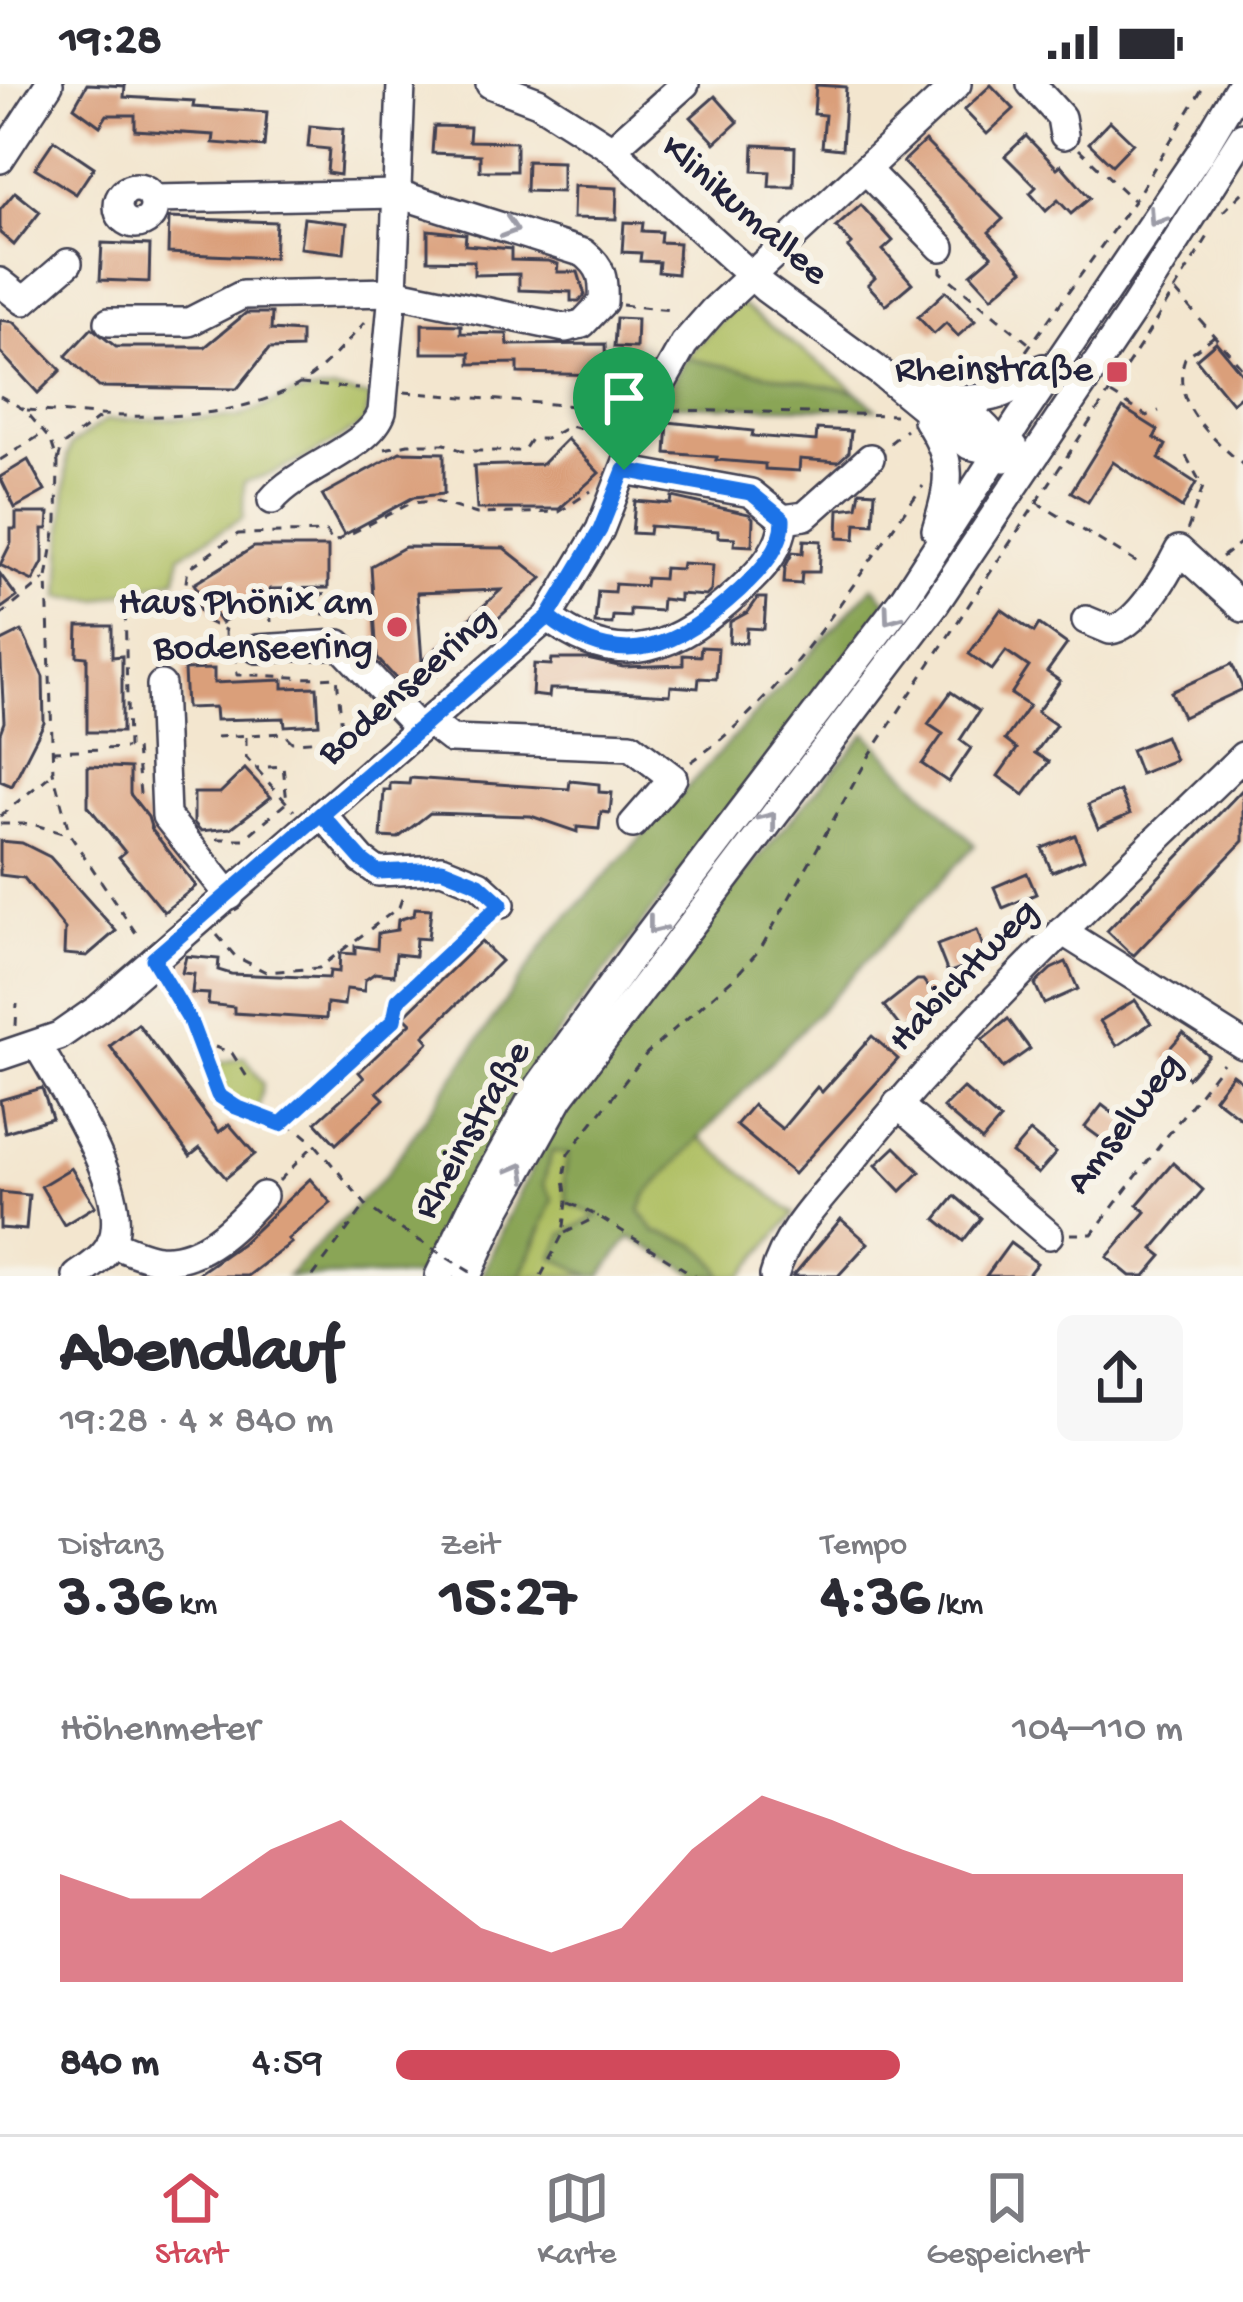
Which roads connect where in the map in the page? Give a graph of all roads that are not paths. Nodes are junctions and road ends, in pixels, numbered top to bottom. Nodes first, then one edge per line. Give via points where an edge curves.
1 (49, 84) edge
2 (401, 84) edge
3 (490, 84) edge
4 (685, 84) edge
5 (957, 84) edge
6 (1031, 84) edge
7 (1241, 84) edge
8 (1064, 135) road end
9 (1243, 136) edge
10 (612, 148) junction
11 (0, 159) edge
12 (1223, 166) edge
13 (867, 171) junction
14 (398, 194) junction
15 (153, 199) dead end
16 (941, 247) road end
17 (68, 263) dead end
18 (751, 276) junction
19 (0, 282) edge
20 (393, 292) junction
21 (109, 322) dead end
22 (1065, 350) junction
23 (915, 405) junction
24 (1044, 440) junction
25 (1001, 448) junction
26 (870, 458) dead end
27 (624, 470) junction
28 (1022, 498) junction
29 (272, 500) dead end
30 (783, 519) junction
31 (926, 564) junction
32 (1243, 608) edge
33 (548, 617) junction
34 (1087, 620) dead end
35 (265, 649) road end
36 (161, 685) dead end
37 (424, 725) junction
38 (1243, 756) edge
39 (315, 821) junction
40 (633, 824) dead end
41 (230, 896) junction
42 (501, 904) road end
43 (1062, 931) junction
44 (1241, 1044) edge
45 (38, 1046) junction
46 (0, 1056) edge
47 (897, 1104) junction
48 (263, 1196) road end
49 (1049, 1235) road end
50 (111, 1243) junction
51 (77, 1276) edge
52 (439, 1276) edge
53 (466, 1276) edge
54 (774, 1276) edge

1 - 11 street
2 - 14 street
3 - 10 street, Klinikumallee via 538,102
4 - 10 street
5 - 13 street, Bodenseering
6 - 8 street via 1061,117
7 - 12 street, Rheinstraße
9 - 12 street, Rheinstraße
10 - 18 street, Klinikumallee
12 -> 22 street, Rheinstraße
12 - 24 street, Rheinstraße
13 - 16 street
13 - 18 street, Bodenseering
14 - 15 street
14 - 20 street
14 -> 20 street via 584,253 604,278 603,302 582,324 565,328
17 - 19 street via 24,302
18 - 23 street, Klinikumallee
18 - 27 street, Bodenseering via 684,344
20 - 21 street via 242,295 189,322
20 - 29 street via 379,422
22 - 23 street, Klinikumallee via 1014,391
22 - 25 street, Rheinstraße
23 - 25 street, Klinikumallee via 969,445
23 - 31 street via 941,441 948,469
24 - 25 street
24 - 28 street, Rheinstraße
25 - 28 street
25 - 31 street, Rheinstraße
26 - 30 street via 805,516
27 - 30 street via 751,493
27 - 33 street, Bodenseering via 600,530
53 -> 28 street, Rheinstraße via 560,1097
30 - 33 street via 755,576 665,644 586,643
31 -> 52 street, Rheinstraße via 539,1086
32 - 34 street via 1179,550 1119,629
33 - 37 street, Bodenseering
35 - 37 street via 339,644
36 - 41 street via 166,816
37 - 39 street, Bodenseering
37 - 40 street via 451,739 631,746 673,778
38 - 43 street, Habichtweg
39 - 41 street, Bodenseering
39 - 42 street via 368,867 390,874 442,869
41 - 45 street, Bodenseering via 98,1008
43 - 44 street
43 - 47 street, Habichtweg
45 - 46 street, Bodenseering
45 - 50 street via 109,1181
47 - 49 street, Amselweg
47 - 54 street, Habichtweg via 788,1241
48 - 50 street via 226,1236 173,1258
50 - 51 street

